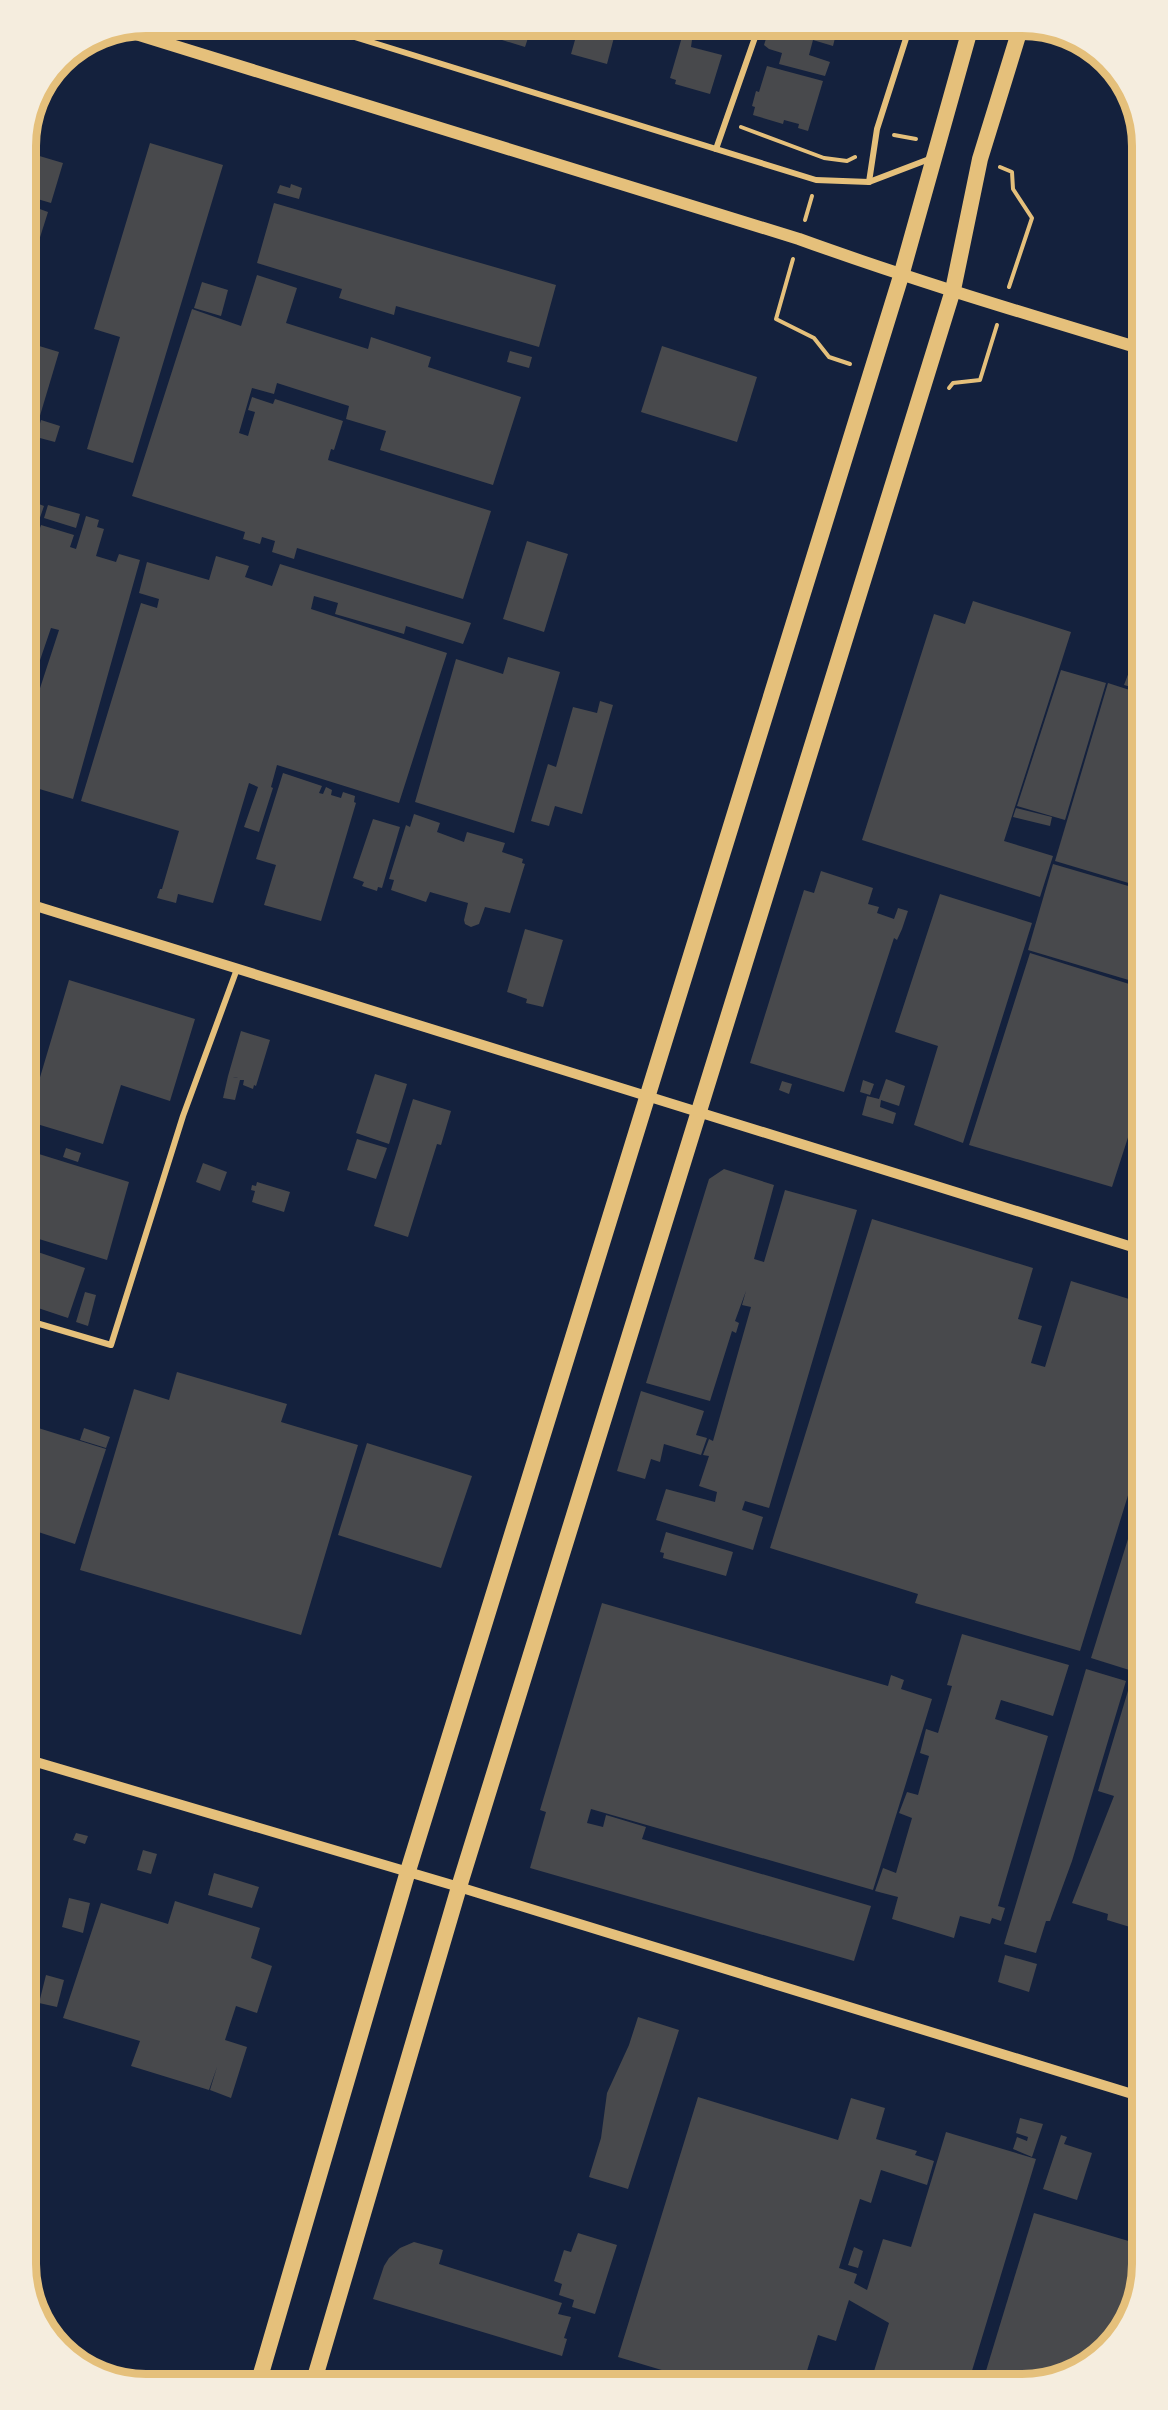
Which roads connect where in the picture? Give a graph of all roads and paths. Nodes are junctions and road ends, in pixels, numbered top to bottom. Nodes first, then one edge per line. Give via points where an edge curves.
1 (150, 36) edge
2 (351, 36) edge
3 (756, 36) edge
4 (907, 36) edge
5 (968, 36) edge
6 (1018, 36) edge
7 (727, 121) junction
8 (716, 148) junction
9 (934, 157) junction
10 (824, 158) dead end
11 (869, 182) junction
12 (901, 276) junction
13 (953, 290) junction
14 (1132, 346) edge
15 (36, 906) edge
16 (237, 969) junction
17 (648, 1098) junction
18 (699, 1113) junction
19 (1132, 1247) edge
20 (36, 1323) edge
21 (36, 1761) edge
22 (408, 1871) junction
23 (459, 1887) junction
24 (1132, 2094) edge
25 (261, 2374) edge
26 (316, 2374) edge

1 - 12 main road via 788,236
2 - 8 street
3 - 7 street
4 - 11 street via 877,129
5 - 9 highway
6 - 13 highway via 980,159
7 - 8 street
7 - 10 path
8 - 11 street via 816,180
9 - 11 street
9 - 12 highway
12 - 13 main road
12 - 17 highway
13 - 14 main road
13 - 18 highway
15 - 16 street
16 - 17 street
16 - 20 street via 183,1116 111,1345
17 - 18 street
17 - 22 highway
18 - 19 street
18 - 23 highway
21 - 22 street
22 - 23 street
22 - 25 highway
23 - 24 street
23 - 26 highway

